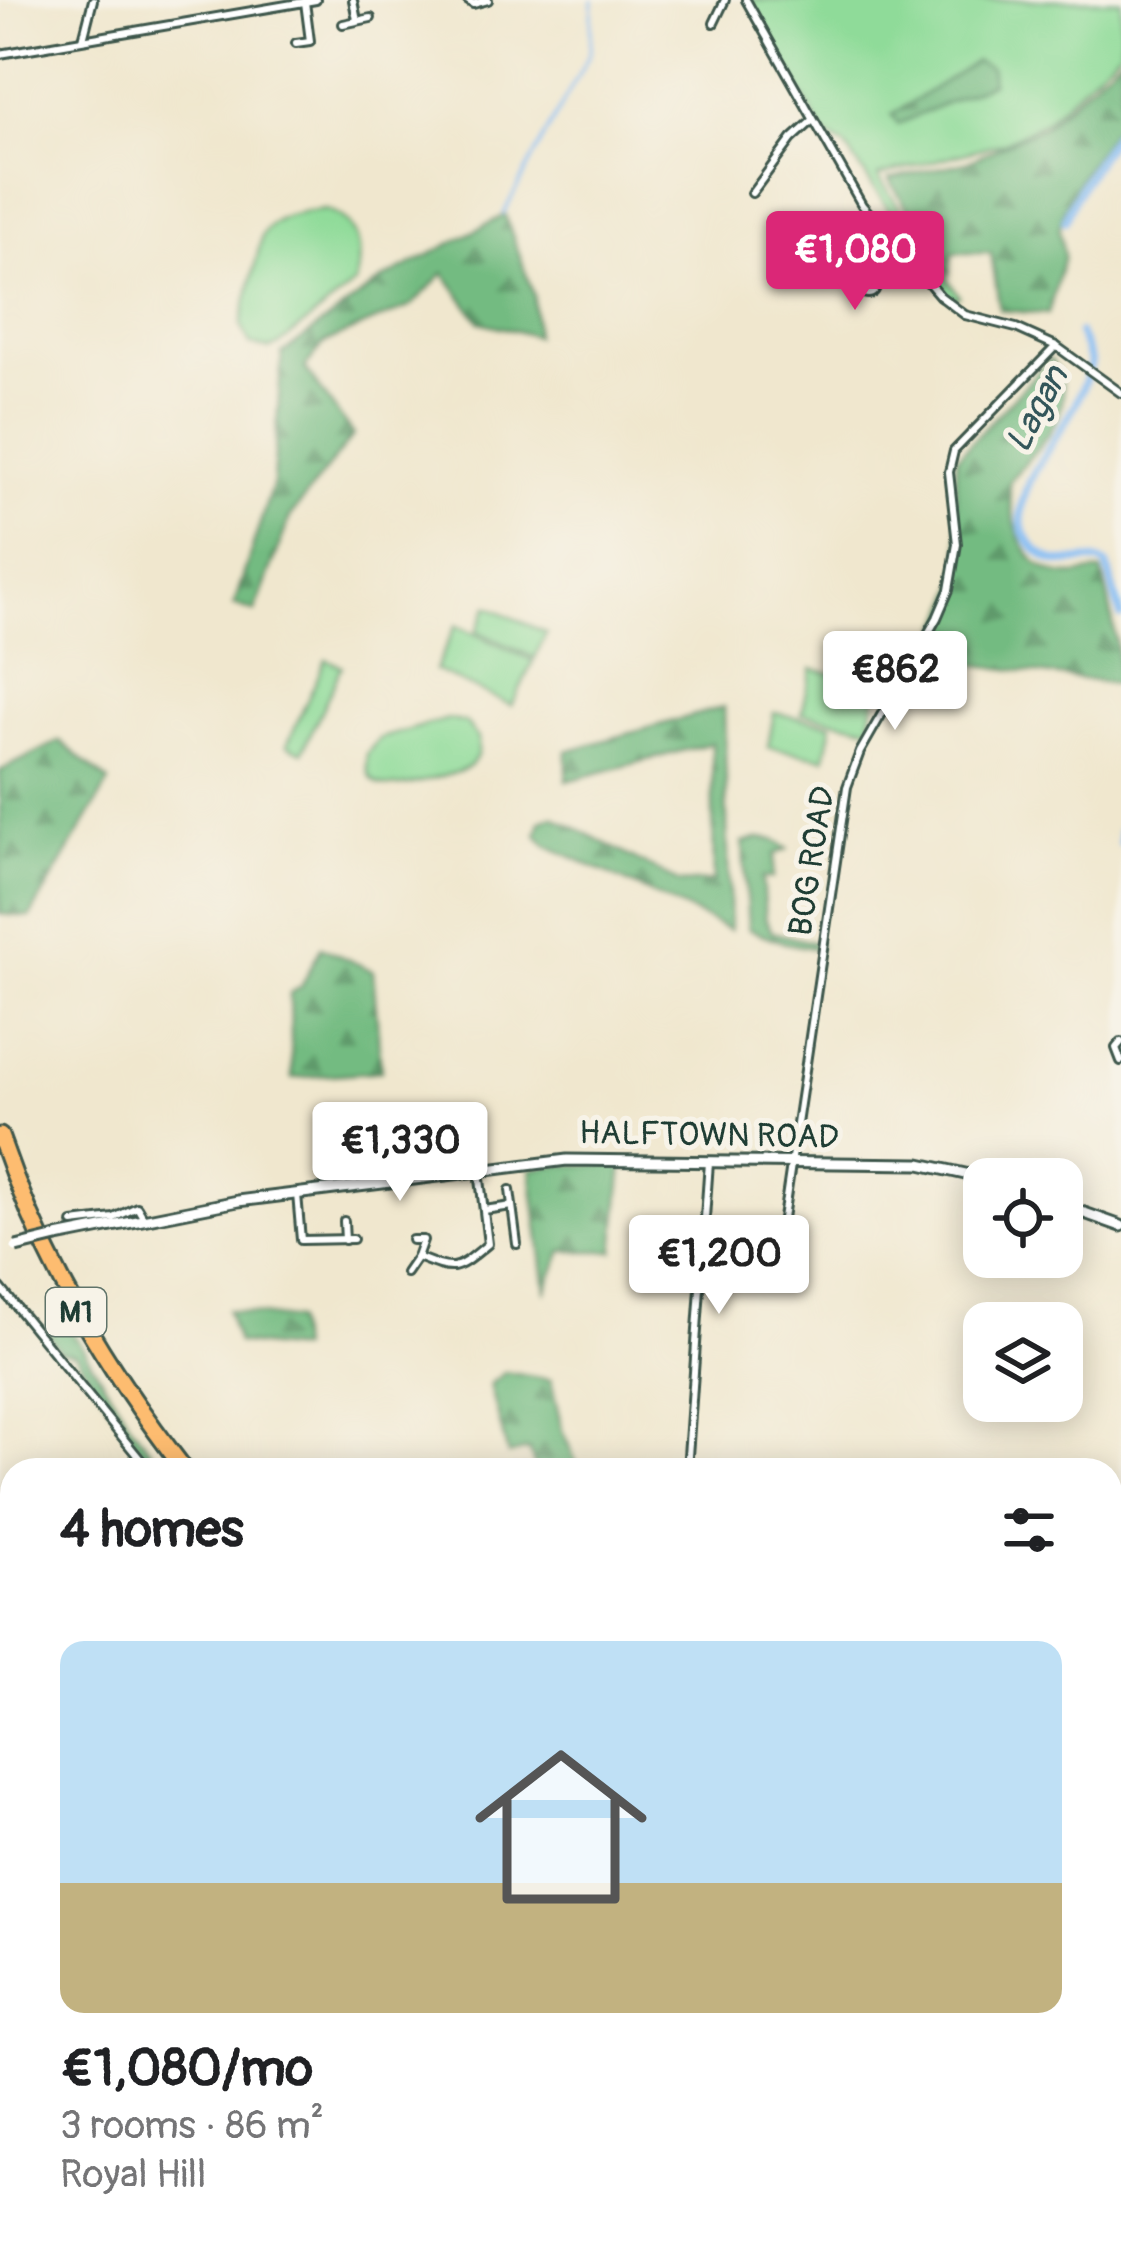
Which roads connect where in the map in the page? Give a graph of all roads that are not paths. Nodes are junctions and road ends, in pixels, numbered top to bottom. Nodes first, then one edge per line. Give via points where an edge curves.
1 (93, 0) edge
2 (316, 0) edge
3 (353, 0) edge
4 (467, 0) edge
5 (488, 0) edge
6 (725, 0) edge
7 (746, 0) edge
8 (305, 2) edge
9 (371, 18) dead end
10 (713, 19) dead end
11 (357, 21) junction
12 (343, 24) dead end
13 (83, 39) junction
14 (296, 43) dead end
15 (0, 54) edge
16 (813, 121) junction
17 (752, 194) dead end
18 (902, 255) junction
19 (874, 280) dead end
20 (1056, 346) junction
21 (1121, 392) edge
22 (1121, 1042) edge
23 (1121, 1061) edge
24 (0, 1136) edge
25 (0, 1160) edge
26 (709, 1161) junction
27 (791, 1163) junction
28 (479, 1171) junction
29 (963, 1173) edge
30 (510, 1190) dead end
31 (297, 1194) junction
32 (512, 1206) junction
33 (484, 1210) junction
34 (1083, 1212) edge
35 (144, 1220) junction
36 (344, 1221) dead end
37 (73, 1223) dead end
38 (1121, 1226) edge
39 (412, 1240) dead end
40 (517, 1244) dead end
41 (0, 1250) edge
42 (417, 1257) junction
43 (406, 1273) dead end
44 (774, 1279) dead end
45 (0, 1287) edge
46 (139, 1458) edge
47 (163, 1458) edge
48 (176, 1458) edge
49 (687, 1458) edge

1 - 13 street
2 - 8 street
3 - 11 street
4 - 5 street
6 - 10 street
7 - 16 street
8 - 13 street
8 - 14 street via 310,41
9 - 11 street
11 - 12 street
13 - 15 street
16 - 17 street
16 - 18 street
18 - 19 street
18 - 20 street via 948,305
20 - 21 street
20 - 27 street, BOG ROAD via 953,451 957,544 949,590 848,787
22 - 23 street
24 - 48 highway, M1 via 79,1317
25 - 47 highway, M1 via 74,1327
26 - 27 street, HALFTOWN ROAD
26 - 28 street, HALFTOWN ROAD via 567,1160
26 - 49 street
27 - 29 street, HALFTOWN ROAD via 920,1164
27 - 44 street, BOG ROAD
28 - 31 street, HALFTOWN ROAD
28 - 33 street
30 - 32 street
31 - 35 street, HALFTOWN ROAD
31 - 36 street via 301,1240 349,1239
32 - 33 street
32 - 40 street
33 - 42 street via 488,1244 465,1265 447,1269
34 - 38 street
35 - 37 street, HALFTOWN ROAD via 137,1207
35 - 41 street, HALFTOWN ROAD, bridge
39 - 42 street via 422,1240
42 - 43 street
45 - 46 street

